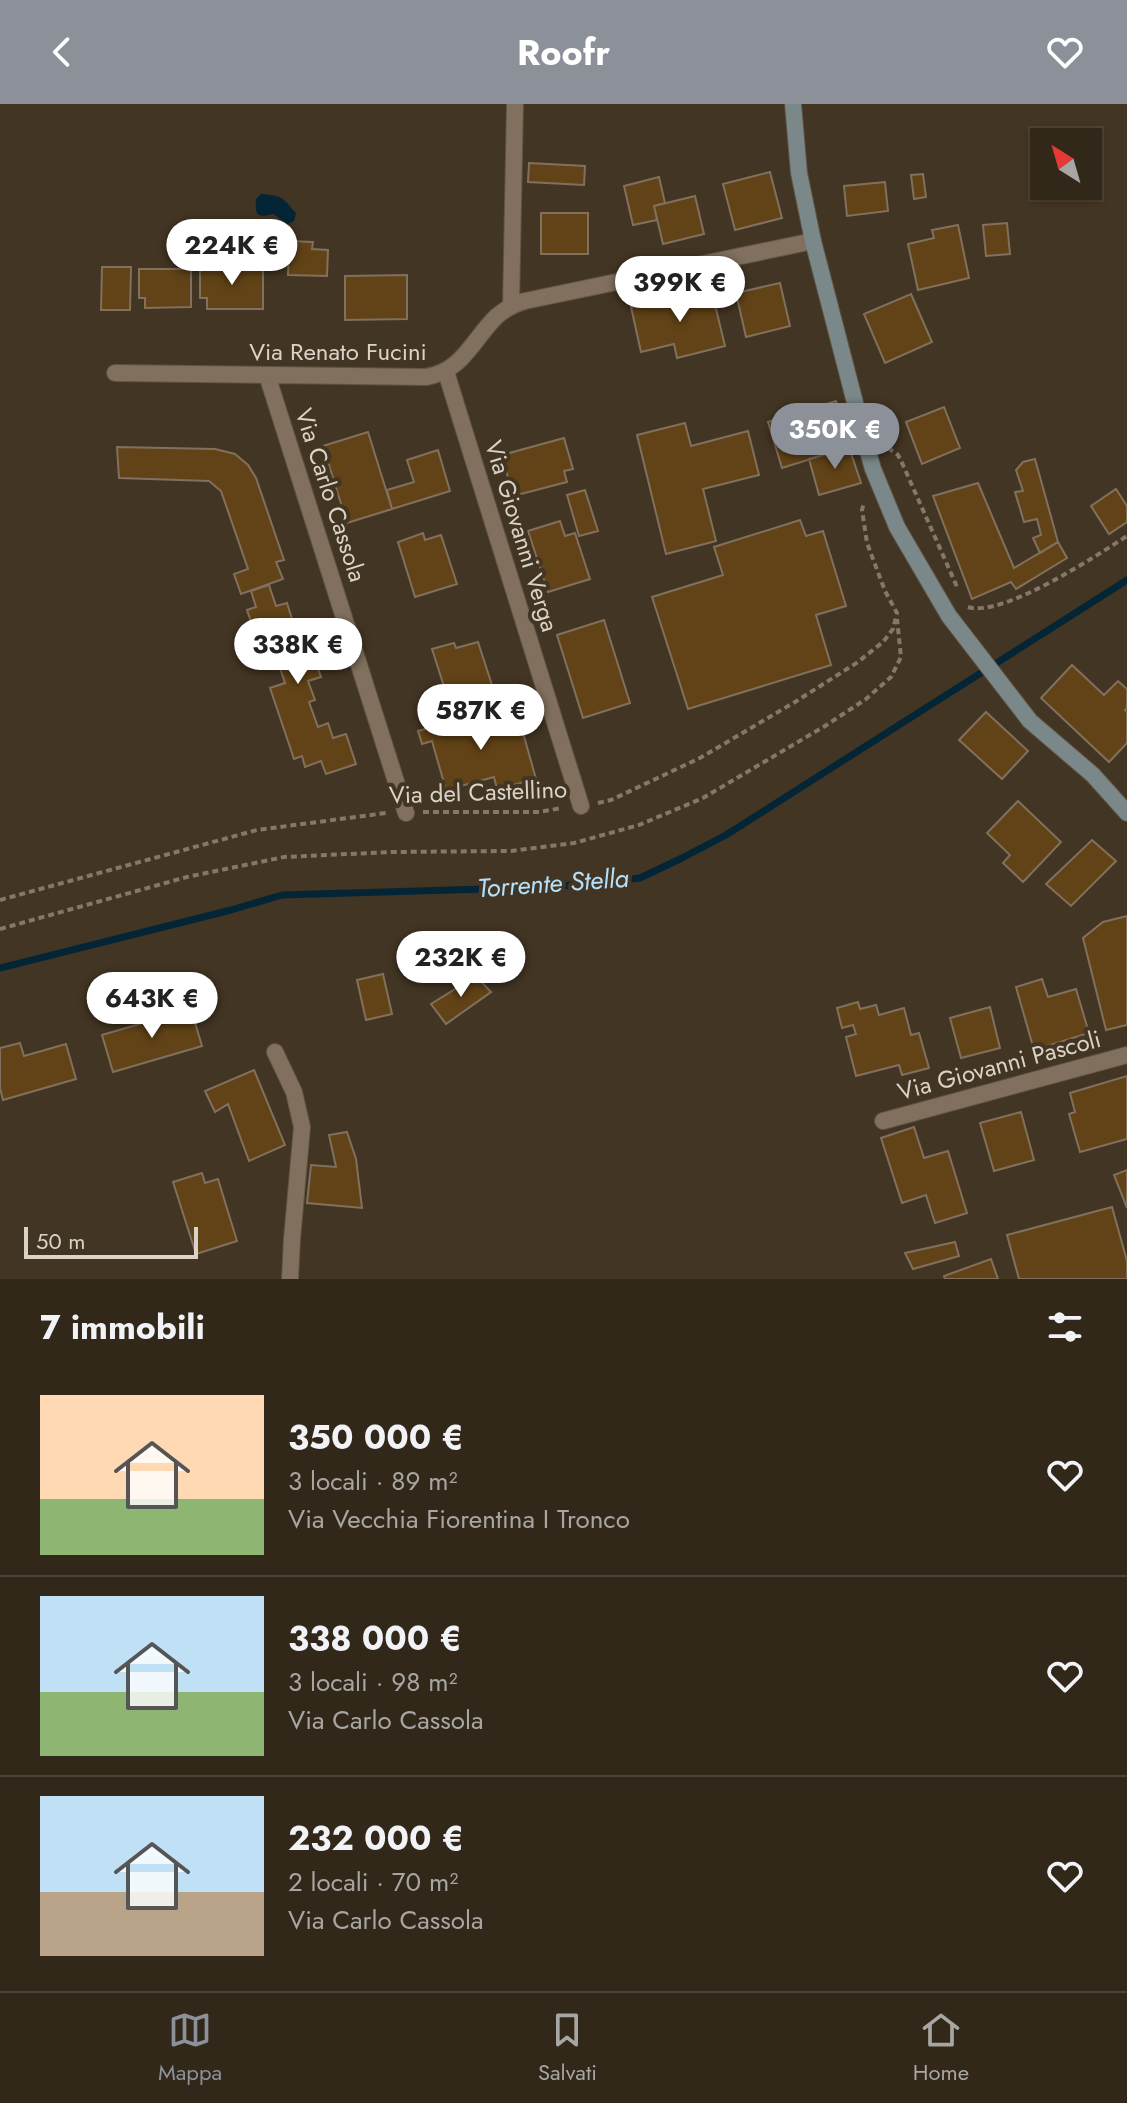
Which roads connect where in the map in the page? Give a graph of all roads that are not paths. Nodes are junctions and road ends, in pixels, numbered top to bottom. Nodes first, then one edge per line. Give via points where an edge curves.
1 (515, 104) edge
2 (793, 104) edge
3 (813, 241) junction
4 (511, 306) junction
5 (446, 372) junction
6 (115, 373) dead end
7 (267, 375) junction
8 (581, 806) road end
9 (406, 813) road end
10 (1127, 813) edge
11 (275, 1052) dead end
12 (1127, 1055) edge
13 (883, 1121) dead end
14 (290, 1279) edge

1 - 4 street
2 - 3 street via 799,173
3 - 4 street, Via Renato Fucini
3 - 10 street via 873,469 897,527 949,616 1030,721 1093,775
4 - 5 street, Via Renato Fucini
5 - 7 street, Via Renato Fucini via 426,377
5 - 8 street, Via Giovanni Verga
6 - 7 street, Via Renato Fucini
7 - 9 street, Via Carlo Cassola
11 - 14 street via 294,1092 302,1127
12 - 13 street, Via Giovanni Pascoli

